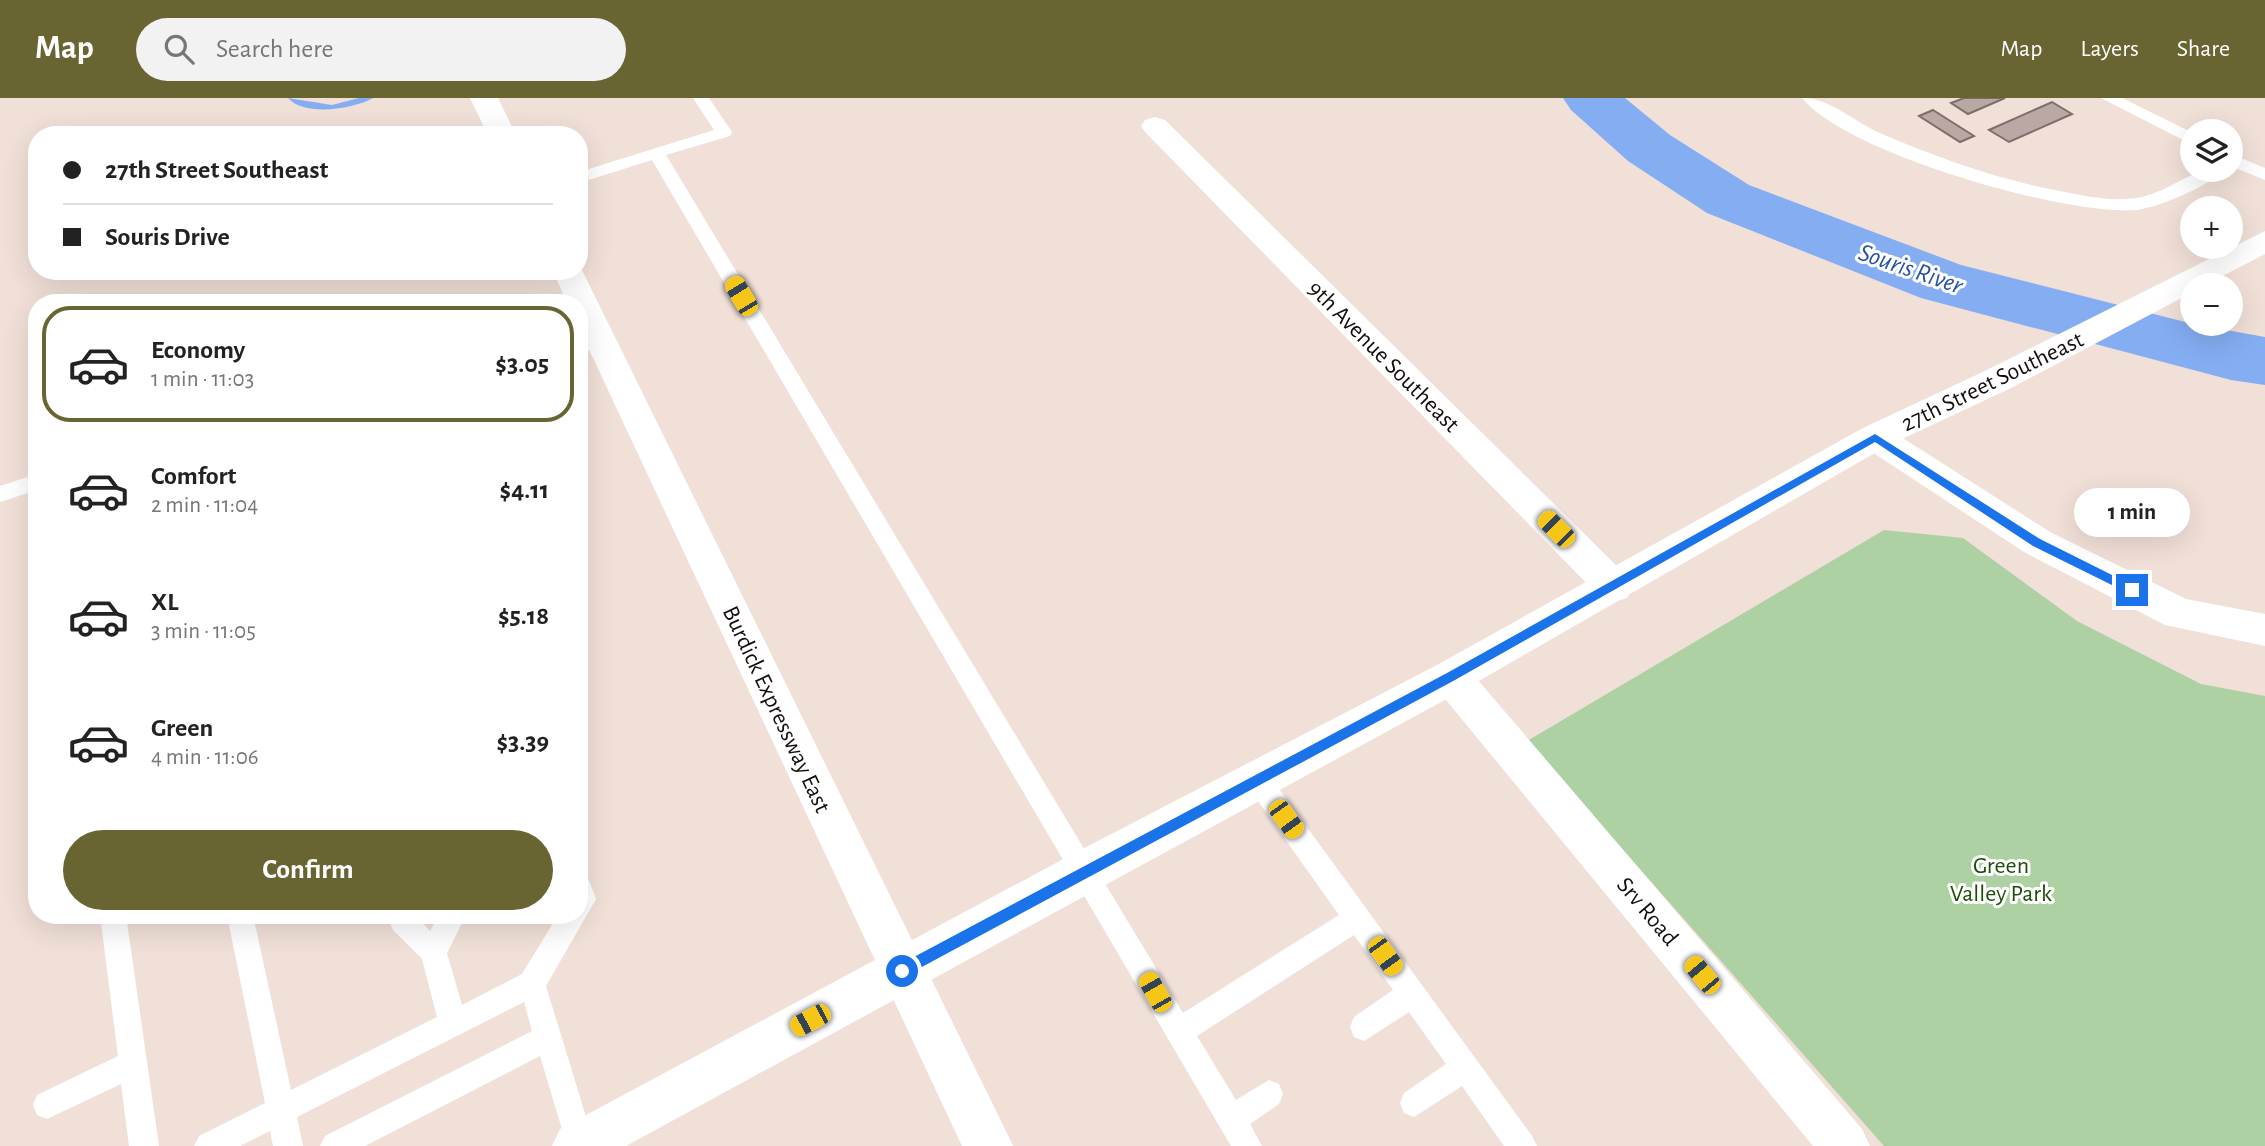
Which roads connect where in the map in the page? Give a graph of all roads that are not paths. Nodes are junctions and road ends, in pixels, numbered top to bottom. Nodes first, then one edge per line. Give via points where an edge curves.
1 (484, 98) edge
2 (701, 98) edge
3 (1810, 98) edge
4 (2109, 98) edge
5 (498, 126) edge
6 (1155, 126) dead end
7 (2180, 134) edge
8 (656, 153) junction
9 (2243, 165) edge
10 (588, 175) edge
11 (2265, 176) edge
12 (2190, 182) edge
13 (2265, 241) edge
14 (590, 343) edge
15 (1875, 438) junction
16 (28, 485) edge
17 (0, 494) edge
18 (1614, 587) junction
19 (2265, 631) edge
20 (1451, 677) junction
21 (1257, 779) junction
22 (1084, 870) junction
23 (1358, 918) junction
24 (114, 924) edge
25 (242, 924) edge
26 (405, 924) edge
27 (448, 924) edge
28 (568, 924) edge
29 (433, 952) junction
30 (902, 971) junction
31 (532, 984) junction
32 (1412, 993) junction
33 (453, 1023) junction
34 (1364, 1027) dead end
35 (1179, 1032) junction
36 (547, 1038) junction
37 (132, 1064) junction
38 (1465, 1068) junction
39 (1269, 1094) dead end
40 (1414, 1103) dead end
41 (47, 1105) dead end
42 (281, 1110) junction
43 (1231, 1120) junction
44 (579, 1145) edge
45 (144, 1146) edge
46 (209, 1146) edge
47 (288, 1146) edge
48 (335, 1146) edge
49 (988, 1146) edge
50 (1247, 1146) edge
51 (1522, 1146) edge
52 (1845, 1146) edge

1 - 5 street
2 - 8 lane via 724,132
3 - 12 lane via 1860,132 1906,152 2033,190 2135,204
4 - 7 lane
6 - 18 street, 9th Avenue Southeast
8 - 10 lane
8 - 22 lane
9 - 11 lane
13 - 15 street, 27th Street Southeast
14 - 30 street, Burdick Expressway East
15 - 18 street, 27th Street Southeast
15 - 19 street via 2037,542 2179,614
16 - 17 lane
18 - 20 street, 27th Street Southeast
20 - 21 street, 27th Street Southeast
20 - 52 street, Srv Road
21 - 22 street, 27th Street Southeast
21 - 23 lane
22 - 30 street, 27th Street Southeast
22 - 35 lane
23 - 32 lane
23 - 35 lane
24 - 37 lane
25 - 42 lane
26 - 29 lane
27 - 29 lane
28 - 31 lane
29 - 33 lane
30 - 44 street, 27th Street Southeast
30 - 49 street, Burdick Expressway East
31 - 33 lane
31 - 36 lane
32 - 34 lane
32 - 38 lane
33 - 42 lane
35 - 43 lane
36 - 44 lane
36 - 48 lane
37 - 41 lane
37 - 45 lane
38 - 40 lane
38 - 51 lane
39 - 43 lane
42 - 46 lane
42 - 47 lane
43 - 50 lane

